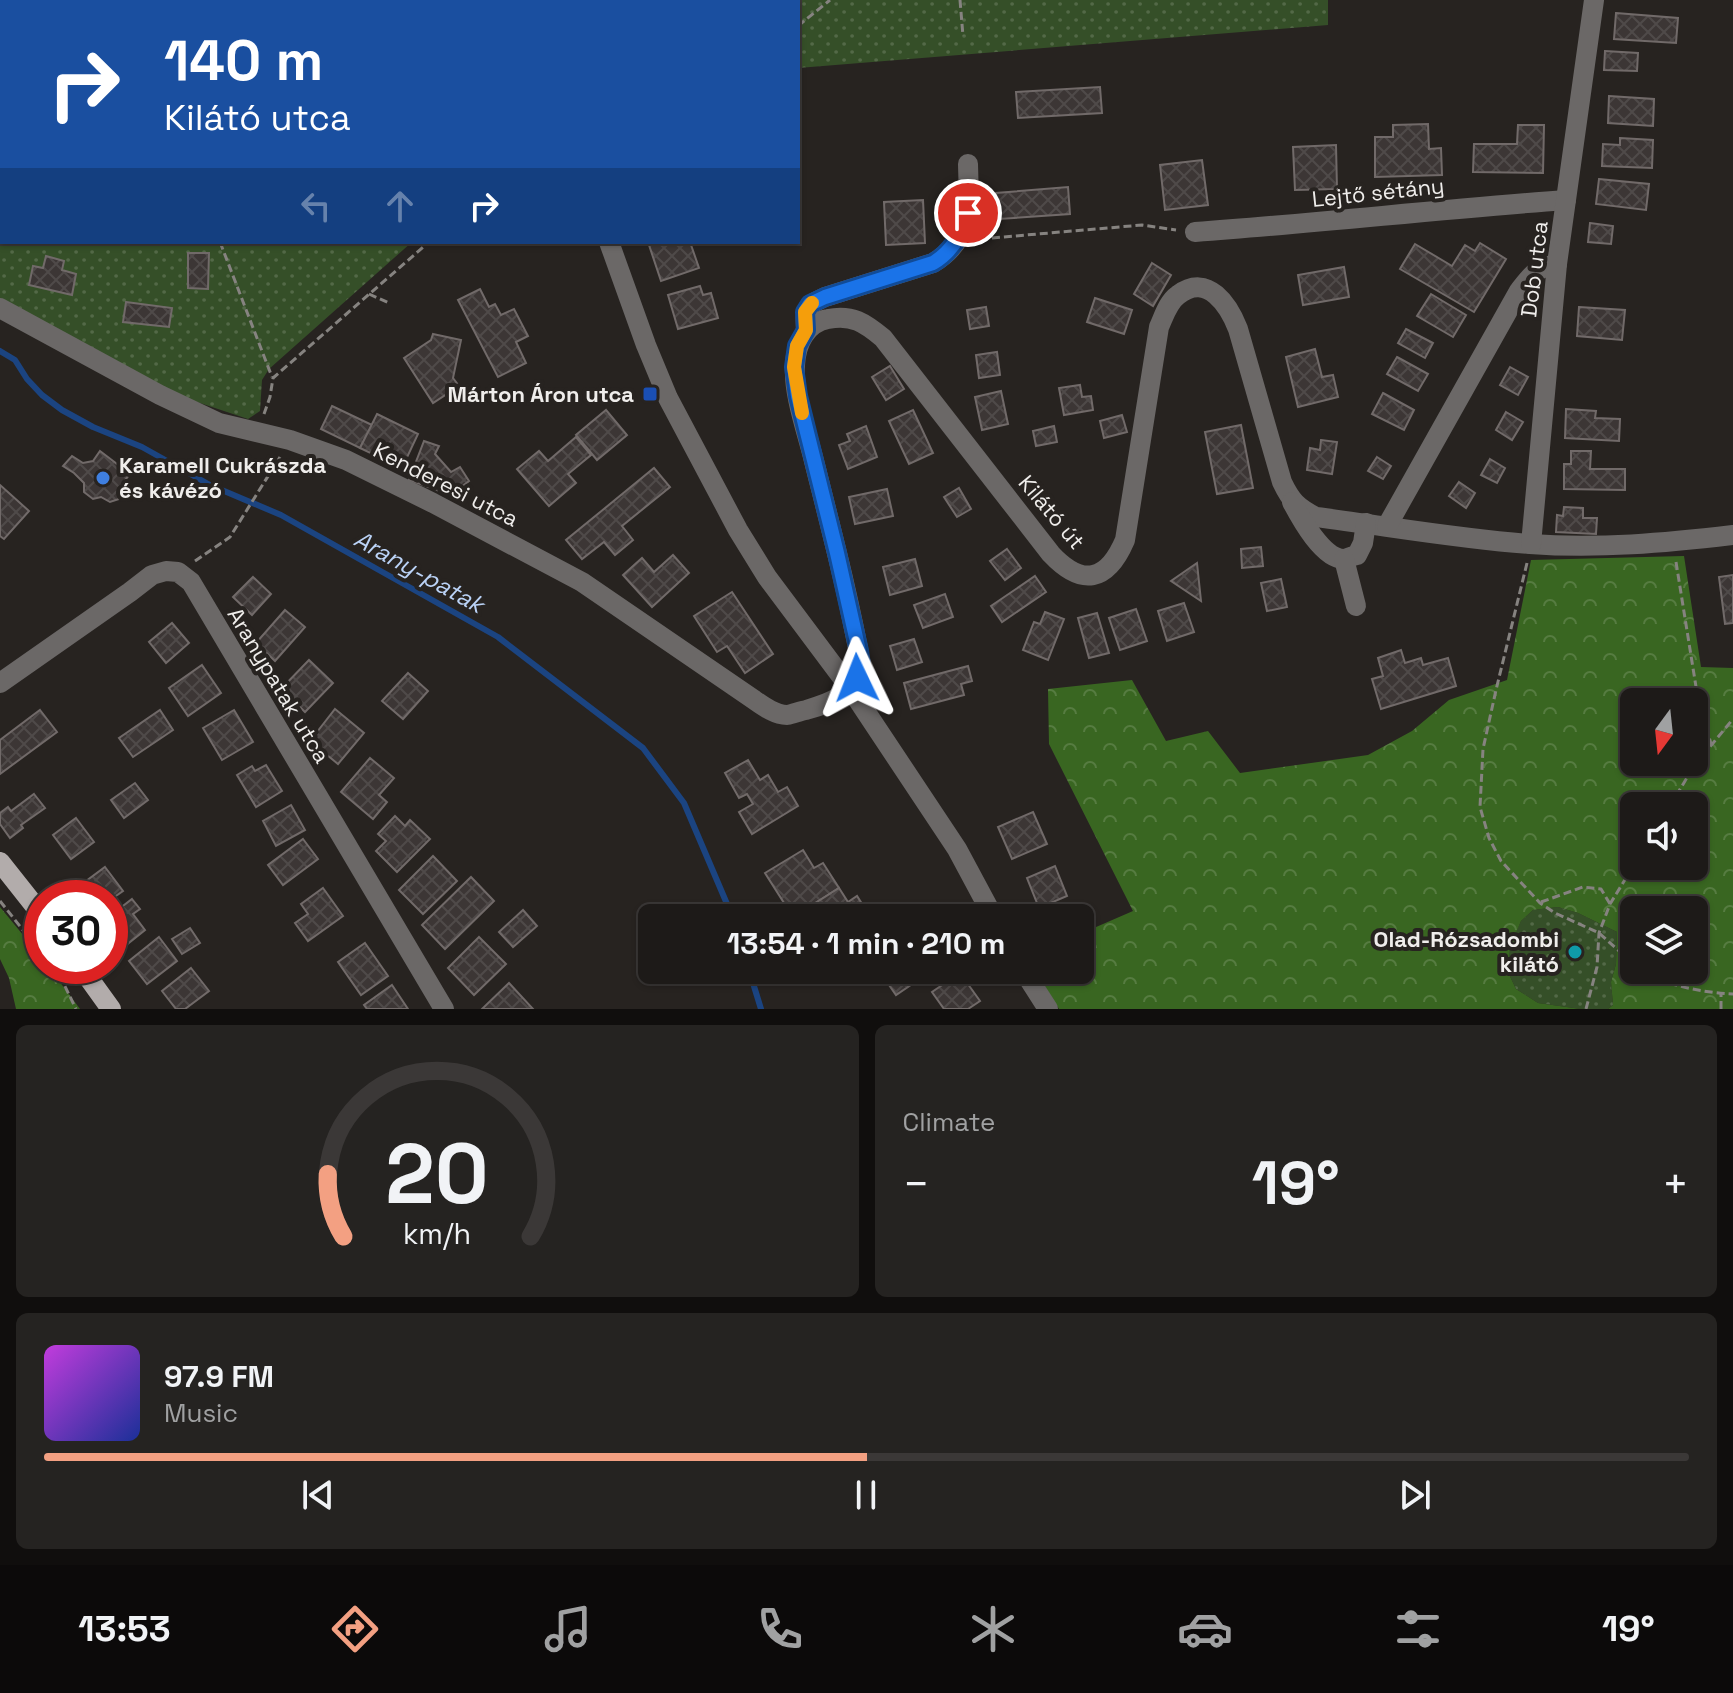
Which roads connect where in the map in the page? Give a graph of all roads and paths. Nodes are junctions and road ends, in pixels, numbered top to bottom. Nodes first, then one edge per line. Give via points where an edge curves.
1 (830, 0) edge
2 (960, 0) edge
3 (1594, 0) edge
4 (800, 24) edge
5 (963, 36) dead end
6 (968, 164) dead end
7 (1566, 200) junction
8 (1195, 232) joint
9 (956, 241) junction
10 (221, 244) edge
11 (427, 244) edge
12 (610, 244) edge
13 (1557, 264) junction
14 (369, 294) junction
15 (389, 303) dead end
16 (0, 308) edge
17 (806, 330) junction
18 (273, 378) junction
19 (258, 433) junction
20 (290, 440) junction
21 (1290, 499) junction
22 (1366, 523) junction
23 (1387, 526) junction
24 (1733, 535) edge
25 (1673, 542) junction
26 (1531, 544) junction
27 (1344, 559) junction
28 (178, 572) junction
29 (1356, 606) dead end
30 (0, 683) edge
31 (850, 688) junction
32 (1733, 719) edge
33 (1711, 744) junction
34 (1678, 792) edge
35 (0, 862) edge
36 (1625, 880) edge
37 (24, 892) edge
38 (0, 901) edge
39 (1540, 903) junction
40 (986, 904) edge
41 (1610, 904) junction
42 (24, 931) edge
43 (1599, 933) junction
44 (1620, 952) edge
45 (64, 984) edge
46 (93, 984) edge
47 (1032, 984) edge
48 (1676, 984) edge
49 (1721, 994) junction
50 (1733, 994) edge
51 (76, 1009) edge
52 (111, 1009) edge
53 (444, 1009) edge
54 (1048, 1009) edge
55 (1586, 1009) edge
56 (1721, 1009) edge

1 - 4 path
2 - 5 path
3 - 7 street, Dob utca
6 - 9 street via 968,213
7 - 8 street, Lejtő sétány
7 - 13 street, Dob utca
8 - 9 path via 1142,225
9 - 17 street via 933,263 810,304
10 - 18 path
11 - 14 path
12 - 31 street via 668,398 709,478 767,577
13 - 23 street via 1533,273 1519,291
13 - 26 street, Dob utca
14 - 15 path
14 - 18 path
16 - 19 street, Kenderesi utca via 160,395 219,423
17 - 21 street, Kilátó út via 824,319 844,317 865,323 883,338 1051,554 1063,567 1091,575 1111,566 1125,540 1159,327 1178,295 1192,288 1207,290 1221,297 1238,329
17 - 31 street via 794,367 861,665
18 - 19 path
19 - 20 street, Kenderesi utca
20 - 28 path via 234,532
20 - 31 street, Kenderesi utca via 346,460 582,582 771,711 787,715 830,703
21 - 22 street via 1316,517
21 - 27 street via 1307,529 1332,556
22 - 23 street
22 - 27 street via 1357,555
23 - 26 street
24 - 25 street
25 - 26 street
25 - 33 path via 1697,693
26 - 39 path via 1483,749 1480,807 1501,861
27 - 29 street
28 - 30 street via 152,575
28 - 53 street, Aranypatak utca via 191,582
31 - 40 street via 957,849
32 - 33 path
33 - 34 path
35 - 37 main road
36 - 41 path
38 - 42 path
39 - 41 path via 1583,887 1601,889
39 - 43 path
41 - 43 path
43 - 44 path
43 - 55 path
45 - 51 path
46 - 52 main road
47 - 54 street
48 - 49 path
49 - 50 path
49 - 56 path

